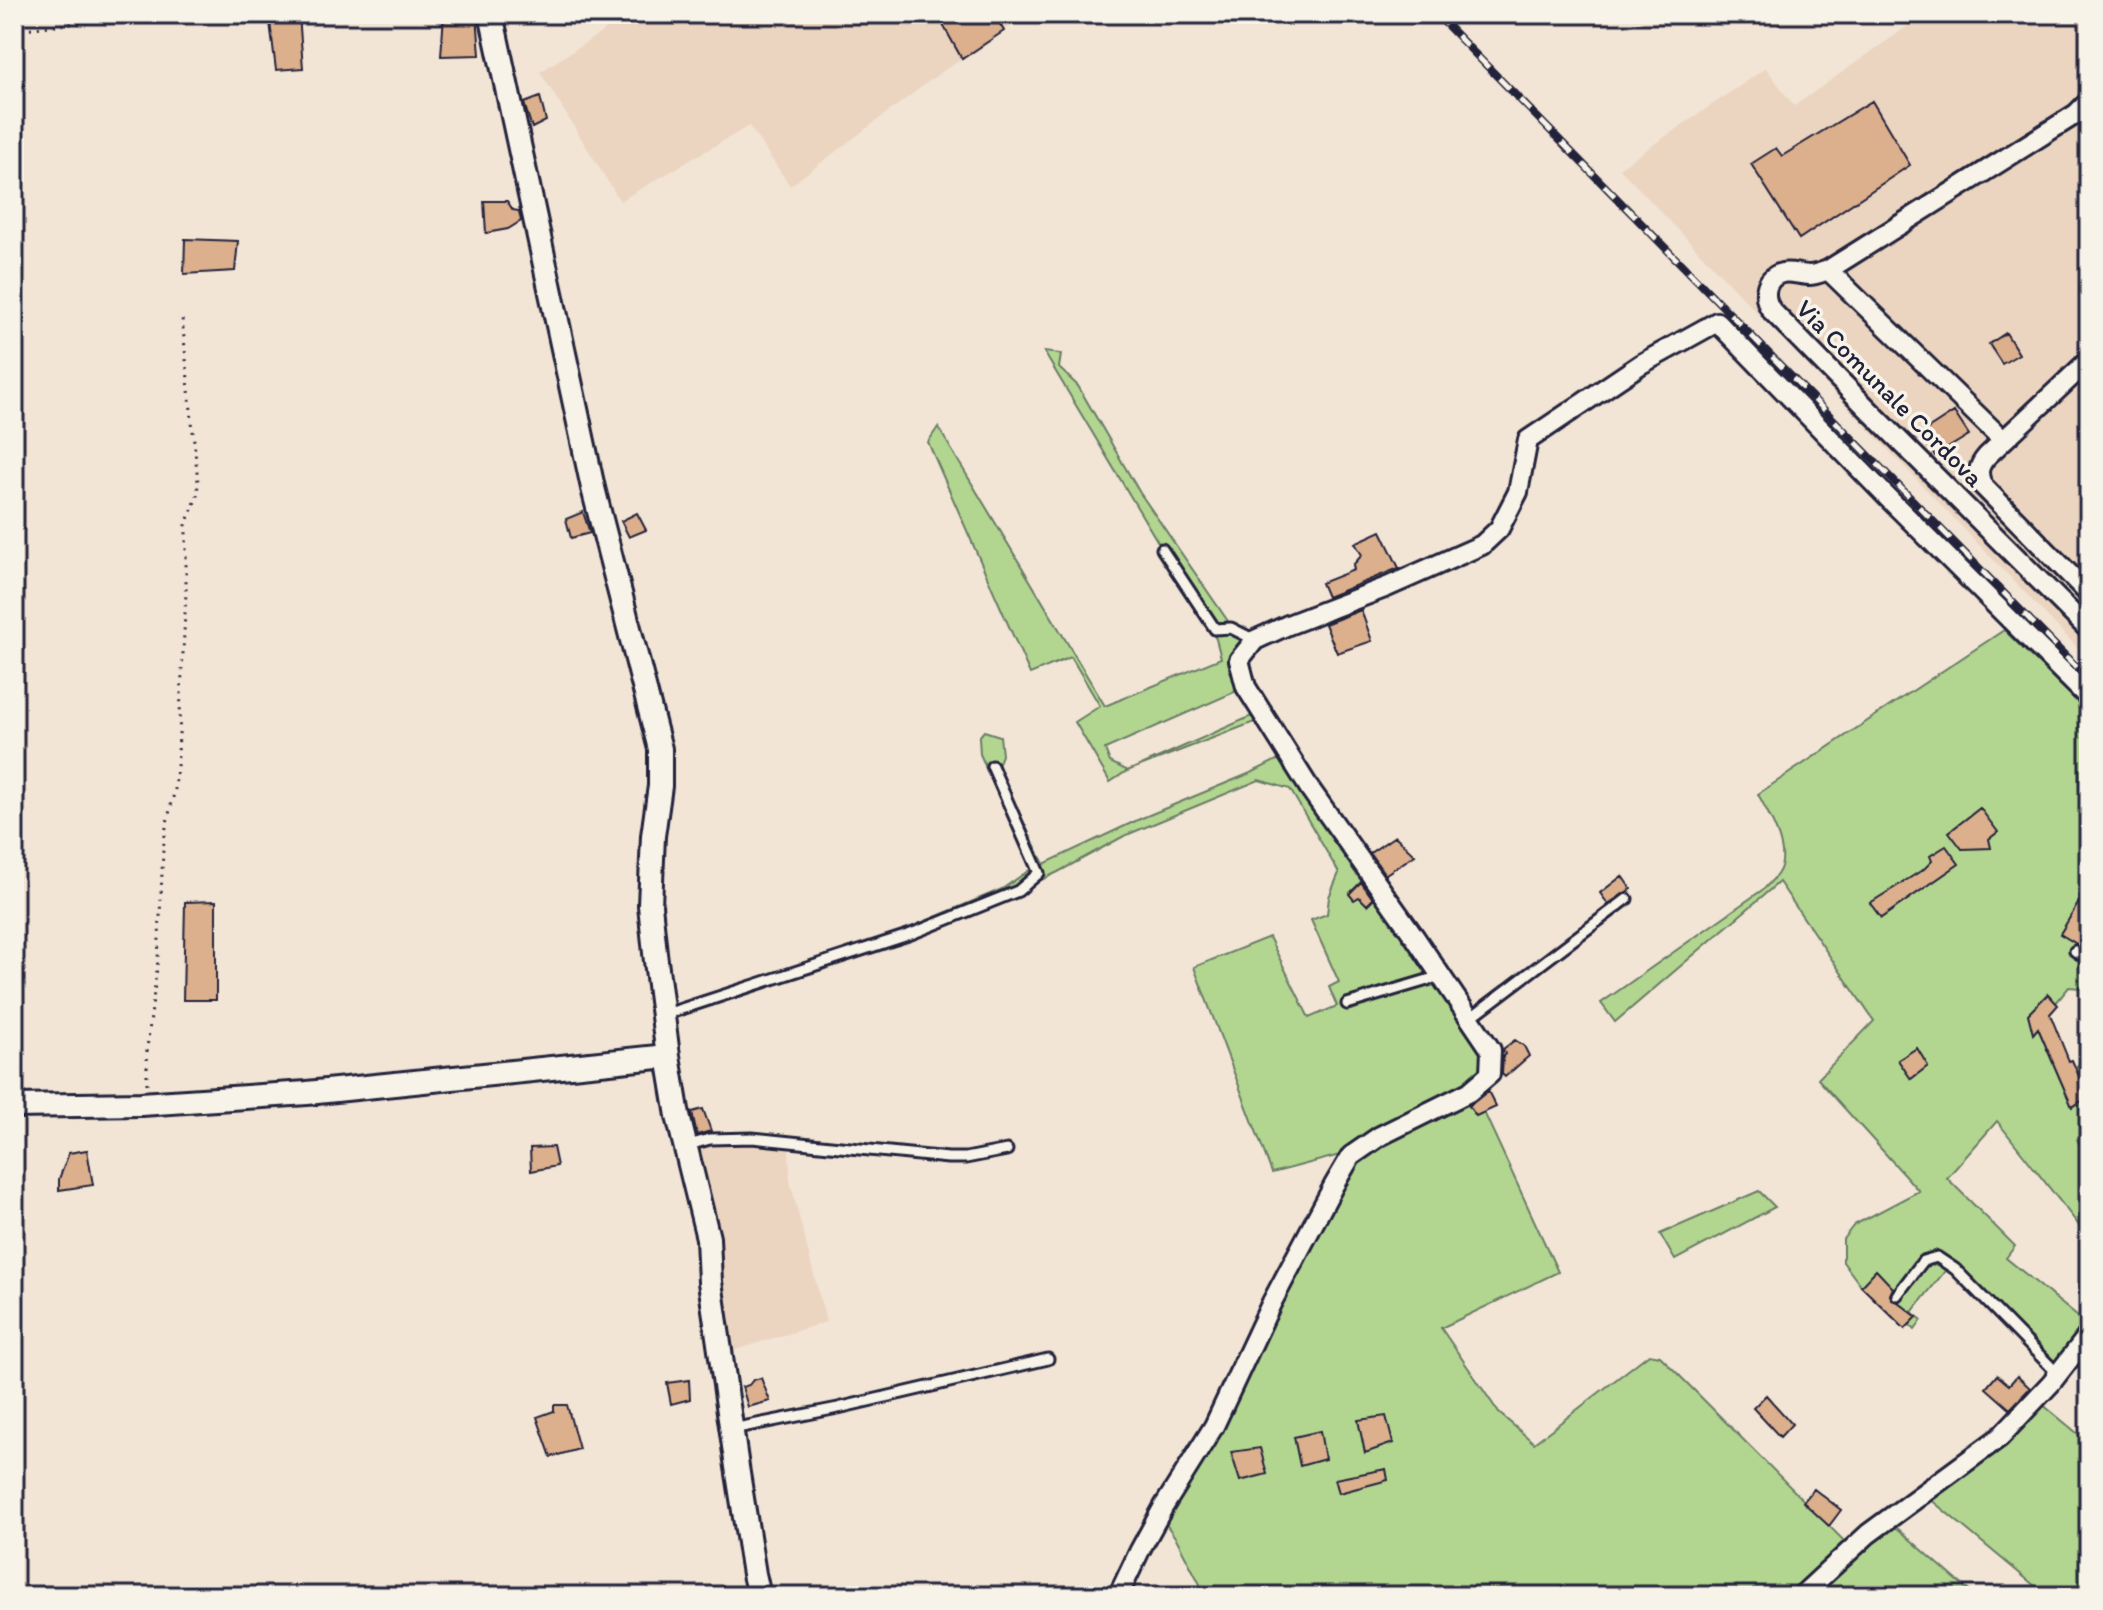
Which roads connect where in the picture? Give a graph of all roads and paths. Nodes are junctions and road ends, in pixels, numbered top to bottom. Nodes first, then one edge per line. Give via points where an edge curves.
1 (203, 14) edge
2 (491, 14) edge
3 (14, 30) edge
4 (2085, 115) edge
5 (1828, 270) junction
6 (182, 318) dead end
7 (2089, 360) edge
8 (2003, 440) junction
9 (1162, 549) dead end
10 (2089, 594) edge
11 (2089, 630) edge
12 (1255, 640) junction
13 (2087, 690) edge
14 (992, 766) dead end
15 (1627, 899) dead end
16 (2075, 951) dead end
17 (2089, 960) edge
18 (1441, 976) junction
19 (1347, 1004) dead end
20 (663, 1015) junction
21 (1470, 1018) junction
22 (668, 1056) junction
23 (148, 1104) junction
24 (14, 1106) edge
25 (685, 1146) junction
26 (1007, 1150) dead end
27 (1897, 1295) dead end
28 (2089, 1334) edge
29 (1048, 1359) dead end
30 (2058, 1374) junction
31 (732, 1429) junction
32 (759, 1596) edge
33 (1118, 1596) edge
34 (1801, 1596) edge

1 - 3 path
2 - 20 street via 593,488 660,749 650,905
4 - 5 street, Via Comunale Cordova
5 - 8 street
5 - 11 street, Via Comunale Cordova via 1813,276 1777,274 1767,285 1768,305
6 - 23 path via 198,482 186,524 178,755 163,851 147,1048
7 - 8 street
8 - 10 street via 1979,465 1982,485
9 - 12 lane via 1215,629 1231,628
12 - 13 street via 1482,545 1499,529 1518,492 1528,440 1641,364 1717,322 1890,500
12 - 18 street via 1239,660 1246,687
14 - 20 lane via 1039,873 1018,891 911,934
15 - 21 lane
16 - 17 lane
18 - 19 lane
18 - 21 street
20 - 22 street
21 - 33 street via 1491,1050 1490,1074 1469,1092 1351,1156 1272,1302 1214,1426 1164,1506
22 - 23 street
22 - 25 street
23 - 24 street
25 - 26 lane via 752,1138 957,1158
25 - 31 street via 708,1238
27 - 30 lane via 1923,1261 1937,1257
28 - 30 street
29 - 31 lane
30 - 34 street via 2000,1437 1868,1534
31 - 32 street

